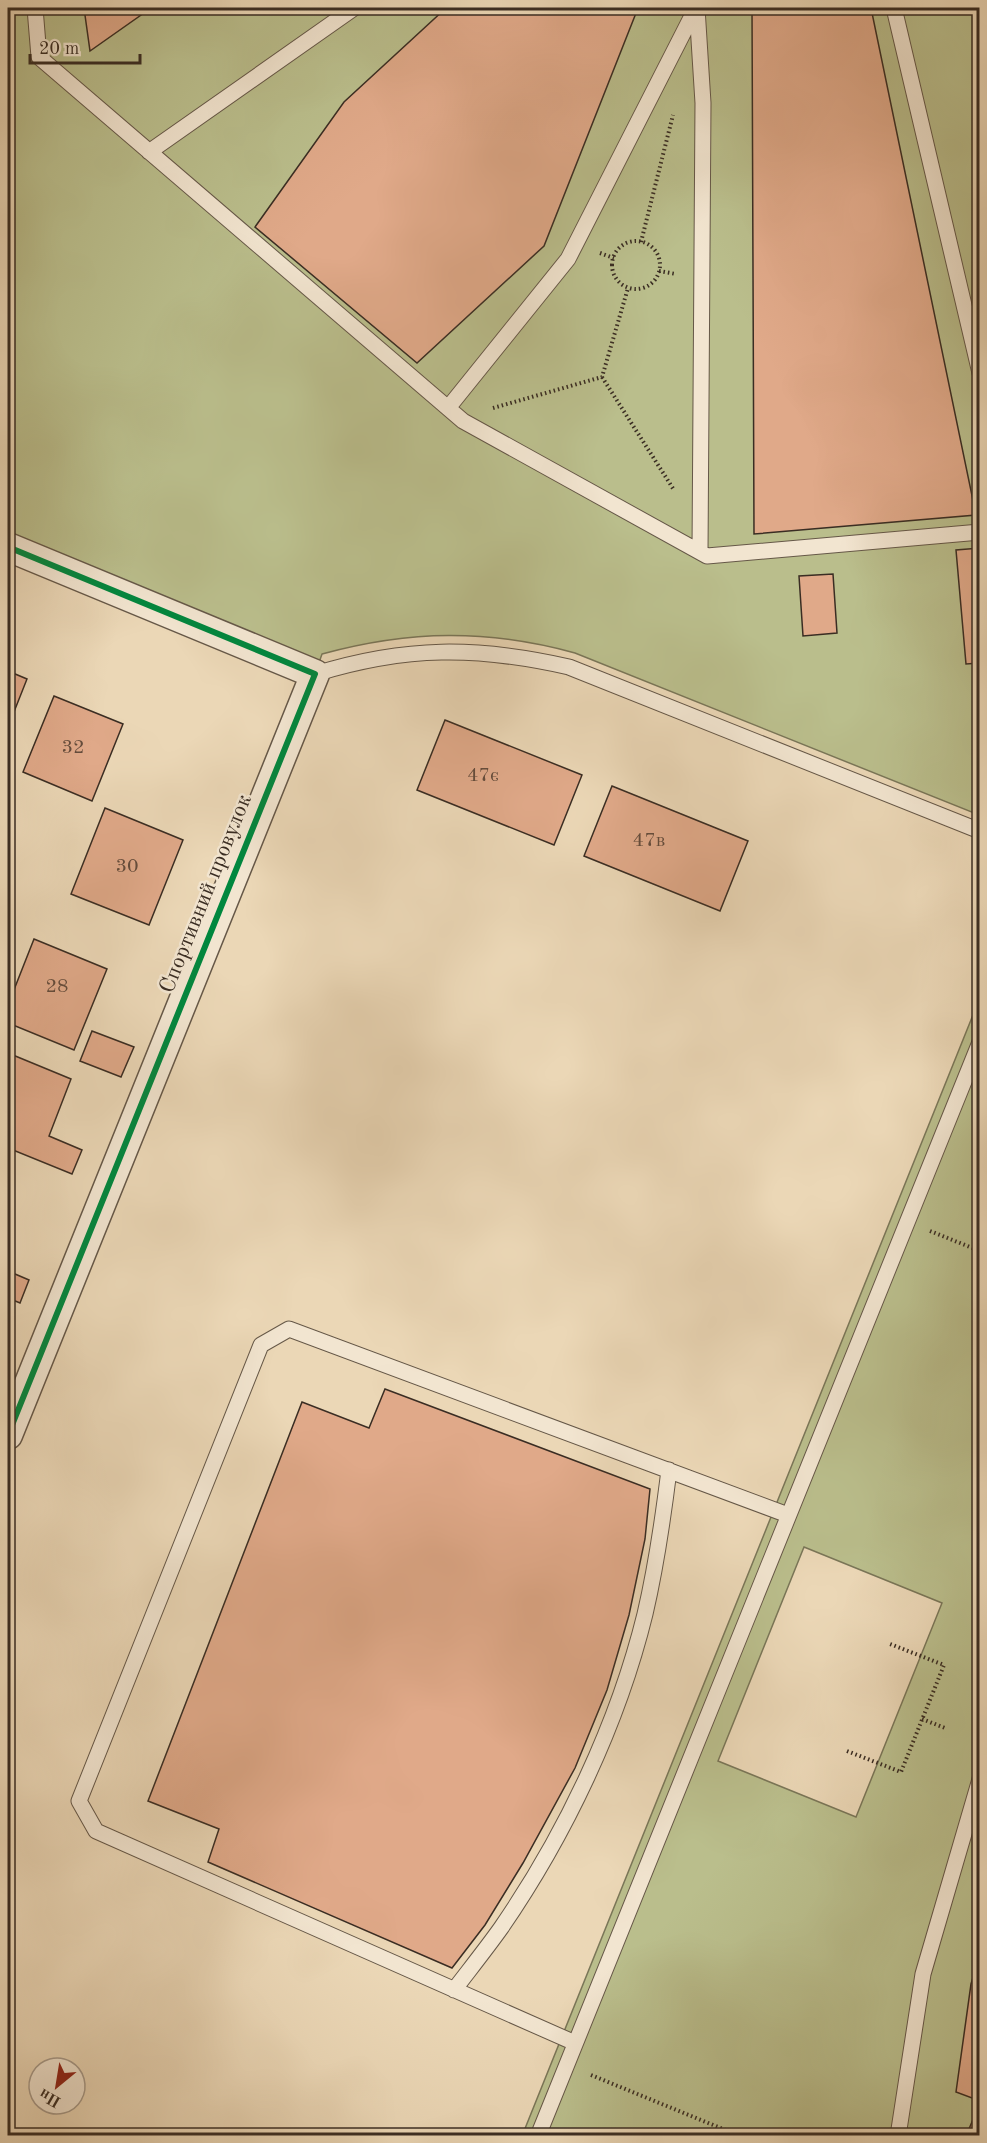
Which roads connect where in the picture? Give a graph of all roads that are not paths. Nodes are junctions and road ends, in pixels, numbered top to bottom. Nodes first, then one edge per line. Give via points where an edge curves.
1 (35, 8) edge
2 (354, 8) edge
3 (697, 8) edge
4 (894, 8) edge
5 (149, 152) junction
6 (980, 373) edge
7 (453, 413) junction
8 (980, 532) edge
9 (8, 548) edge
10 (700, 552) junction
11 (315, 674) junction
12 (980, 831) edge
13 (980, 1042) edge
14 (8, 1435) edge
15 (669, 1470) junction
16 (788, 1515) junction
17 (980, 1779) edge
18 (454, 1990) junction
19 (575, 2043) junction
20 (538, 2136) edge
21 (898, 2136) edge

1 - 5 lane via 39,57
2 - 5 lane
3 - 7 lane via 568,259
3 - 10 lane via 703,104
4 - 6 lane
5 - 7 lane
7 - 10 lane
8 - 10 lane via 707,556
9 - 11 street
11 - 12 lane via 359,661 423,652 496,653 569,667
11 - 14 street, Спортивний провулок
13 - 16 lane
15 - 16 lane
15 - 18 lane via 645,1615 623,1689 565,1820 528,1886
15 - 18 lane via 289,1329 261,1345 79,1801 96,1831
16 - 19 lane
17 - 21 lane via 923,1974
18 - 19 lane
19 - 20 lane

